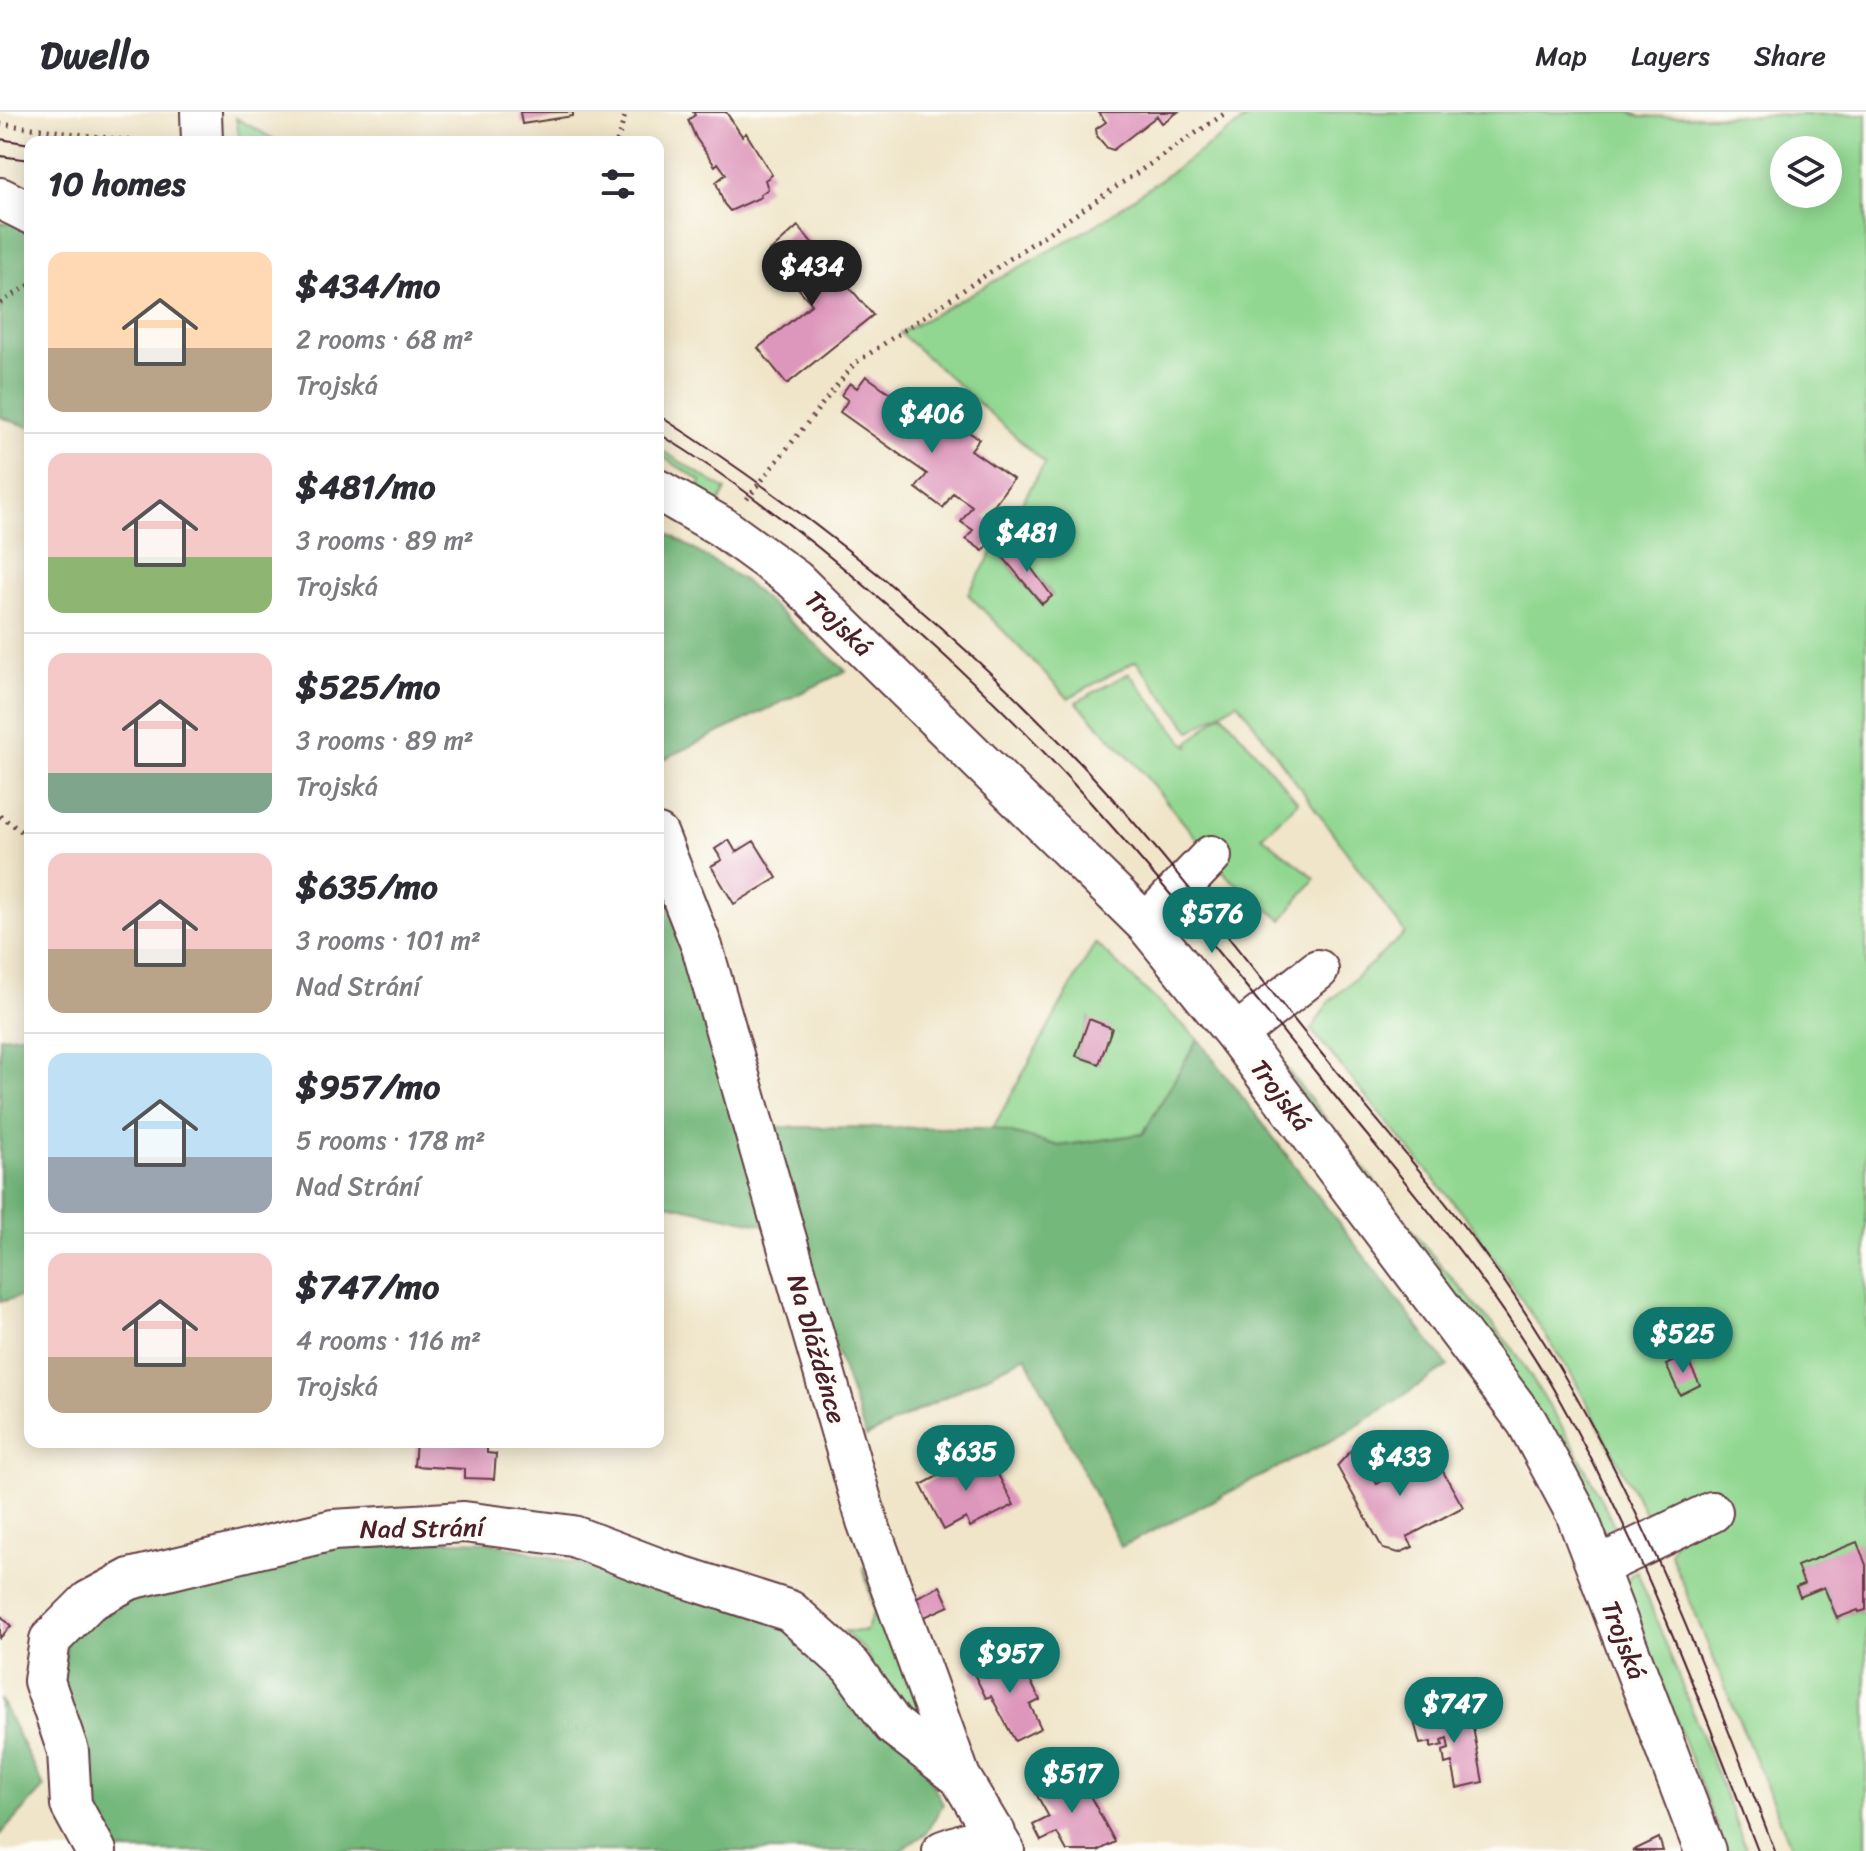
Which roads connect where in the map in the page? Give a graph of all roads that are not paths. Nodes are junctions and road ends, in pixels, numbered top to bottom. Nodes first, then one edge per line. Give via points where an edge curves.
1 (201, 112) edge
2 (202, 136) edge
3 (0, 183) edge
4 (24, 186) edge
5 (0, 198) edge
6 (24, 210) edge
7 (664, 493) edge
8 (664, 850) edge
9 (1211, 856) dead end
10 (1146, 924) junction
11 (1318, 970) dead end
12 (1236, 1035) junction
13 (1712, 1512) dead end
14 (1597, 1567) junction
15 (960, 1777) junction
16 (999, 1842) edge
17 (96, 1851) edge
18 (943, 1851) edge
19 (1705, 1851) edge

1 - 2 street
3 - 4 street
5 - 6 street
7 - 10 street, Trojská via 795,580
8 - 15 street, Na Dlážděnce via 702,947 867,1521
9 - 10 street
10 - 12 street, Trojská
11 - 12 street
12 - 14 street, Trojská via 1527,1422 1576,1513
13 - 14 street
14 - 19 street, Trojská
15 - 16 street, Na Dlážděnce
15 - 17 street, Nad Strání via 893,1725 851,1666 790,1611 573,1536 464,1522 333,1530 130,1579 89,1601 50,1640 44,1681 68,1751 71,1805
16 - 18 street

